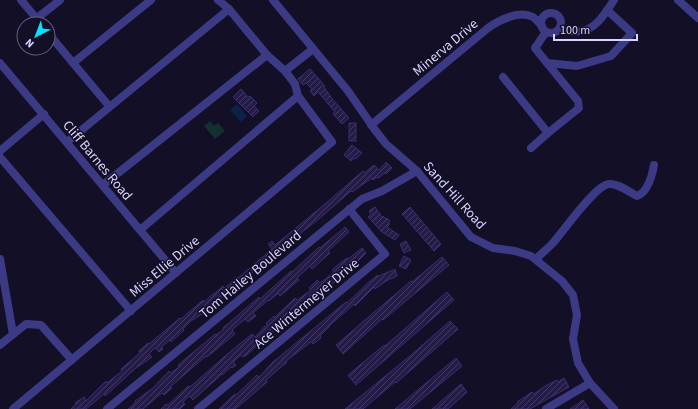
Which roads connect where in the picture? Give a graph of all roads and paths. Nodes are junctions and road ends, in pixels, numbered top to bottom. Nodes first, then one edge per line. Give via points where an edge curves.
1 (21, 0) edge
2 (60, 0) edge
3 (151, 0) edge
4 (218, 0) edge
5 (273, 0) edge
6 (614, 0) edge
7 (678, 0) edge
8 (228, 9) junction
9 (607, 10) junction
10 (35, 16) edge
11 (44, 16) edge
12 (534, 17) junction
13 (544, 17) junction
14 (698, 18) edge
15 (561, 22) junction
16 (544, 29) junction
17 (570, 30) junction
18 (558, 31) junction
19 (56, 43) edge
20 (314, 49) junction
21 (267, 54) junction
22 (0, 63) edge
23 (73, 63) junction
24 (547, 63) junction
25 (285, 71) junction
26 (503, 77) dead end
27 (298, 96) junction
28 (109, 106) junction
29 (44, 114) junction
30 (371, 125) junction
31 (548, 134) junction
32 (67, 142) junction
33 (531, 148) dead end
34 (0, 151) edge
35 (0, 156) edge
36 (654, 165) dead end
37 (417, 171) junction
38 (103, 185) junction
39 (349, 209) junction
40 (140, 230) junction
41 (0, 259) edge
42 (536, 259) junction
43 (176, 273) junction
44 (131, 310) junction
45 (14, 334) junction
46 (0, 345) edge
47 (72, 360) junction
48 (590, 383) junction
49 (13, 409) edge
50 (107, 409) edge
51 (198, 409) edge
52 (546, 409) edge
53 (614, 409) edge

1 - 10 street
2 - 11 street
3 - 23 street
4 - 8 street
5 - 20 street, Sand Hill Road
6 - 9 street
7 - 14 street
8 - 21 street
8 - 28 street
9 - 17 street via 597,23 588,29
9 - 24 street via 632,33 615,54 577,66
12 - 13 street, Minerva Drive
12 - 16 street
12 - 30 street, Minerva Drive via 517,15 494,24
13 - 15 street via 552,13 558,16
13 - 16 street
15 - 17 street
15 - 18 street
16 - 18 street via 552,33
16 - 24 street via 535,48
17 - 18 street
19 - 23 street
20 - 25 street
20 - 30 street, Sand Hill Road
21 - 25 street
21 - 38 street
22 - 29 street, Cliff Barnes Road
23 - 28 street
24 - 31 street via 578,101 578,108
25 - 27 street via 295,84
26 - 31 street
27 - 40 street
27 - 43 street, Miss Ellie Drive via 332,142
28 - 32 street
29 - 32 street, Cliff Barnes Road
29 - 34 street
30 - 37 street, Sand Hill Road via 386,144
31 - 33 street
32 - 38 street, Cliff Barnes Road
35 - 44 street
36 - 42 street via 651,179 642,194 637,196 615,184 602,186
37 - 39 street, Tom Hailey Boulevard via 362,199
37 - 42 street, Sand Hill Road via 471,237 493,248 515,251
38 - 40 street, Cliff Barnes Road
39 - 50 street, Tom Hailey Boulevard
39 - 51 street, Ace Wintermeyer Drive via 385,254
40 - 43 street, Cliff Barnes Road
41 - 45 street
42 - 48 street, Sand Hill Road via 562,281 573,295 577,315 573,339 578,363
43 - 44 street, Miss Ellie Drive
44 - 47 street, Miss Ellie Drive
45 - 46 street
45 - 47 street via 26,324 41,325
47 - 49 street, Miss Ellie Drive
48 - 52 street
48 - 53 street, Sand Hill Road

